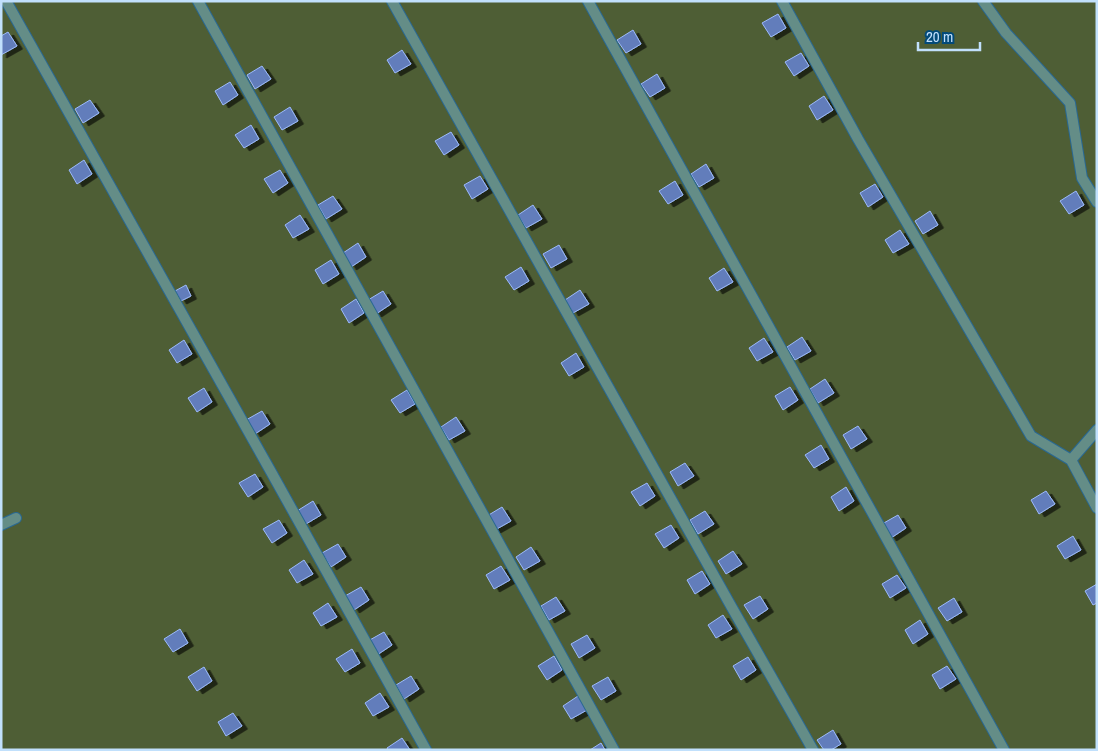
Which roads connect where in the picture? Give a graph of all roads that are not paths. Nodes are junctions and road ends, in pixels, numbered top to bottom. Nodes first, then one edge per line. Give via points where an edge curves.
1 (6, 1) edge
2 (198, 1) edge
3 (392, 1) edge
4 (588, 1) edge
5 (782, 1) edge
6 (983, 1) edge
7 (1097, 202) edge
8 (1097, 430) edge
9 (1071, 460) junction
10 (1097, 508) edge
11 (16, 518) dead end
12 (1, 525) edge
13 (426, 750) edge
14 (614, 750) edge
15 (813, 750) edge
16 (1004, 750) edge

1 - 13 lane
2 - 14 lane
3 - 15 lane
4 - 16 lane
5 - 9 lane via 858,139 1031,436
6 - 7 lane via 1006,33 1070,103 1082,178
8 - 9 lane
9 - 10 lane
11 - 12 lane

